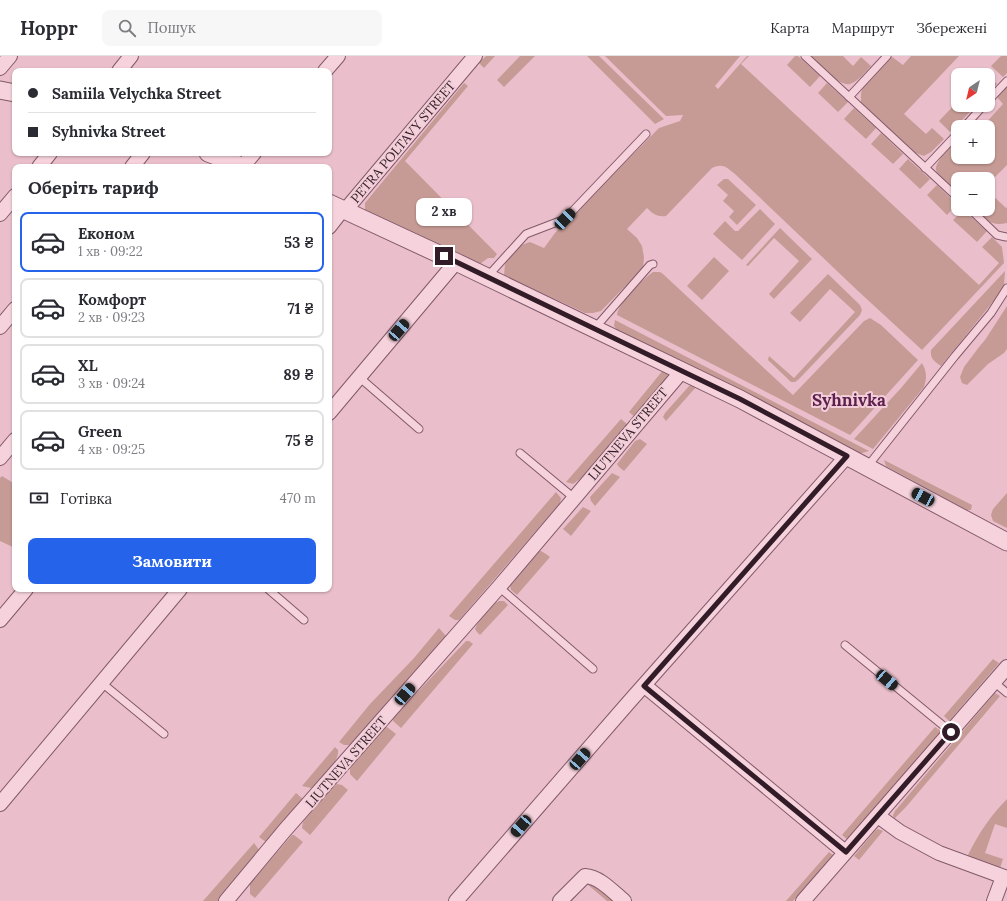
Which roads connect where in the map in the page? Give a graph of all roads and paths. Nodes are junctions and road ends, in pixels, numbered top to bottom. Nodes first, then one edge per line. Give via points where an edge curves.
1 (10, 56) edge
2 (131, 56) edge
3 (338, 56) edge
4 (475, 56) edge
5 (805, 56) edge
6 (887, 56) edge
7 (0, 68) edge
8 (121, 68) edge
9 (328, 68) edge
10 (1007, 81) edge
11 (0, 90) edge
12 (12, 93) edge
13 (995, 94) edge
14 (849, 97) junction
15 (978, 112) edge
16 (970, 120) edge
17 (646, 134) dead end
18 (951, 140) edge
19 (48, 156) edge
20 (141, 156) edge
21 (216, 156) edge
22 (252, 156) edge
23 (41, 164) edge
24 (134, 164) edge
25 (236, 164) edge
26 (245, 164) edge
27 (925, 168) junction
28 (951, 192) edge
29 (12, 200) edge
30 (336, 206) edge
31 (0, 214) edge
32 (978, 216) edge
33 (332, 218) edge
34 (1007, 238) edge
35 (456, 262) junction
36 (653, 264) dead end
37 (487, 277) junction
38 (1007, 288) edge
39 (12, 313) edge
40 (0, 327) edge
41 (594, 328) junction
42 (682, 371) junction
43 (359, 378) junction
44 (332, 410) edge
45 (419, 429) dead end
46 (12, 444) edge
47 (520, 453) dead end
48 (847, 456) junction
49 (0, 458) edge
50 (867, 467) junction
51 (574, 498) junction
52 (1007, 542) edge
53 (499, 587) junction
54 (23, 592) edge
55 (178, 592) edge
56 (271, 592) edge
57 (0, 620) edge
58 (304, 620) dead end
59 (845, 645) dead end
60 (1007, 667) edge
61 (593, 669) dead end
62 (994, 682) junction
63 (102, 683) junction
64 (644, 686) junction
65 (1007, 693) edge
66 (951, 732) junction
67 (164, 734) dead end
68 (0, 804) edge
69 (878, 816) junction
70 (846, 852) junction
71 (1005, 878) edge
72 (226, 901) edge
73 (456, 901) edge
74 (560, 901) edge
75 (624, 901) edge
76 (804, 901) edge
77 (994, 901) edge

1 - 7 street
2 - 8 street
3 - 9 street
4 - 30 street, PETRA POLTAVY STREET via 348,207
5 - 14 lane
6 - 14 lane
10 - 13 lane
11 - 12 street
14 - 27 lane
15 - 16 lane
17 - 37 lane via 565,219 526,234
18 - 27 lane
19 - 23 street
20 - 24 street
21 - 25 street
22 - 26 street
27 - 28 lane
29 - 31 street
30 - 33 street, PETRA POLTAVY STREET
30 - 35 street
32 - 34 lane via 997,234
35 - 37 street
35 - 43 street
36 - 41 lane
37 - 41 street
38 - 50 lane via 991,313
39 - 40 street
41 - 42 street
42 - 48 street
42 - 51 street, LIUTNEVA STREET
43 - 44 street
43 - 45 lane
46 - 49 street
47 - 51 lane
48 - 50 street
48 - 64 street
50 - 52 street
51 - 53 street, LIUTNEVA STREET
53 - 61 lane
53 - 72 street, LIUTNEVA STREET via 285,830
54 - 57 street
55 - 63 street
56 - 58 lane
59 - 66 lane
60 - 62 street
62 - 65 lane
62 - 66 street
63 - 67 lane
63 - 68 street
64 - 70 street
64 - 73 street
66 - 69 street
69 - 70 street
69 - 71 street via 900,832 938,853
70 - 76 street
71 - 77 street
74 - 75 street via 585,876 593,876

